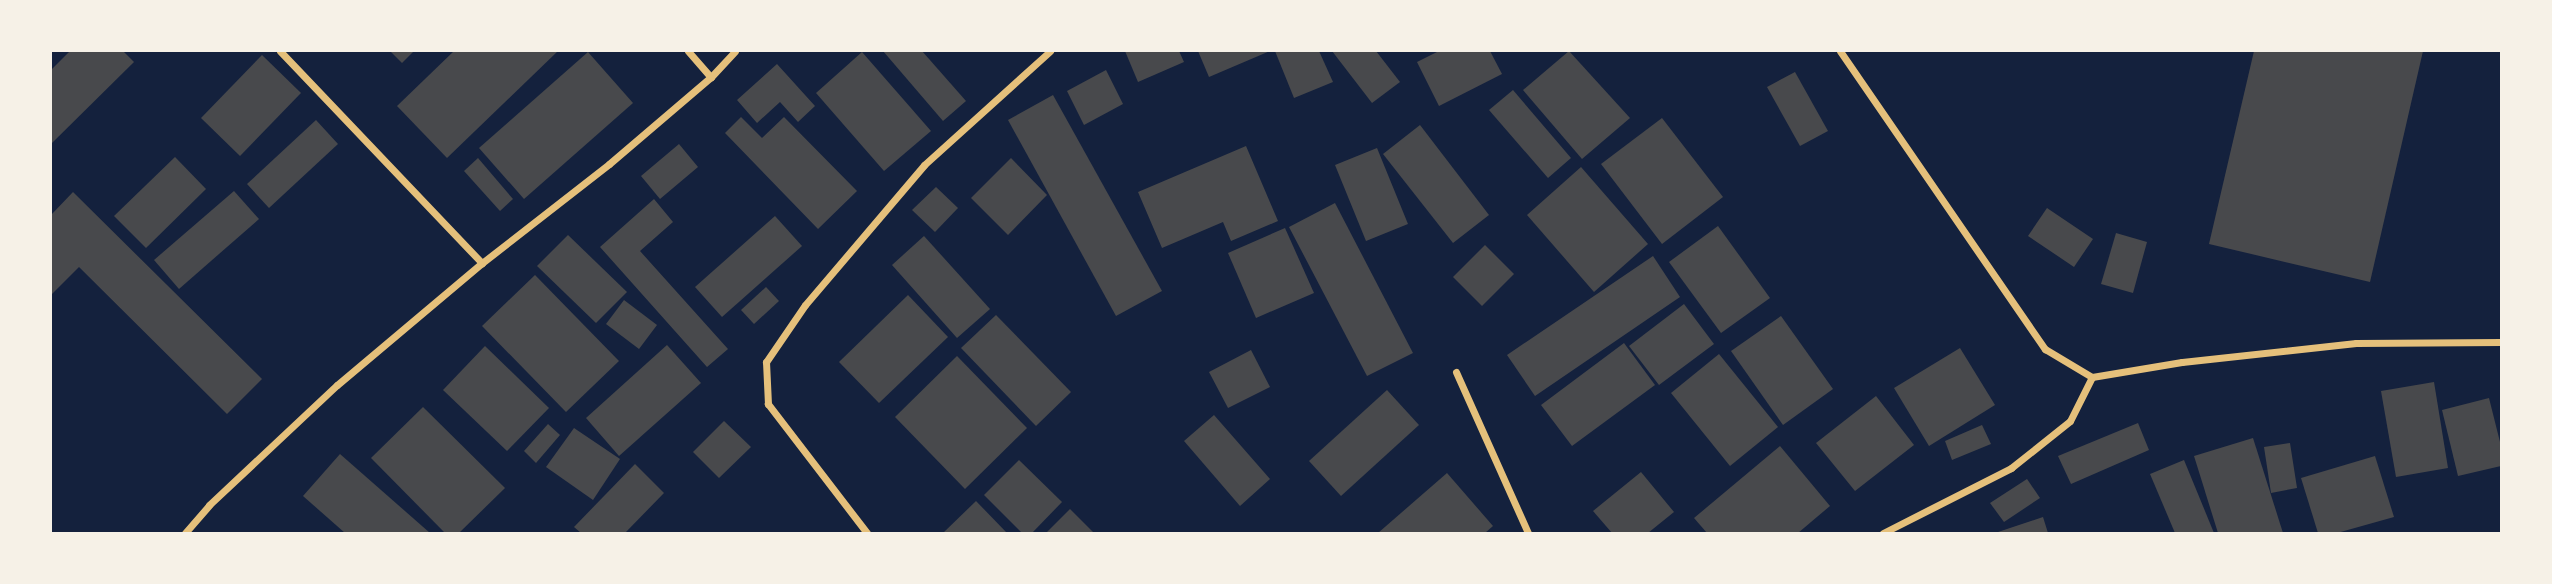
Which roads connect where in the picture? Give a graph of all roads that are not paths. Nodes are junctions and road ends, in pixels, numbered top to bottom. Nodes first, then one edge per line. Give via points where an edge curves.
1 (280, 51) edge
2 (688, 51) edge
3 (735, 51) edge
4 (1050, 51) edge
5 (1840, 51) edge
6 (711, 77) junction
7 (482, 263) junction
8 (2501, 342) edge
9 (1457, 372) dead end
10 (2092, 377) junction
11 (185, 533) edge
12 (867, 533) edge
13 (1528, 533) edge
14 (1883, 533) edge

1 - 7 street
2 - 6 street
3 - 6 street
4 - 12 street via 924,165 805,305 766,362 768,404
5 - 10 street via 2045,349
6 - 7 street
7 - 11 street via 337,385
8 - 10 street via 2356,343
9 - 13 street
10 - 14 street via 2070,421 2011,468

